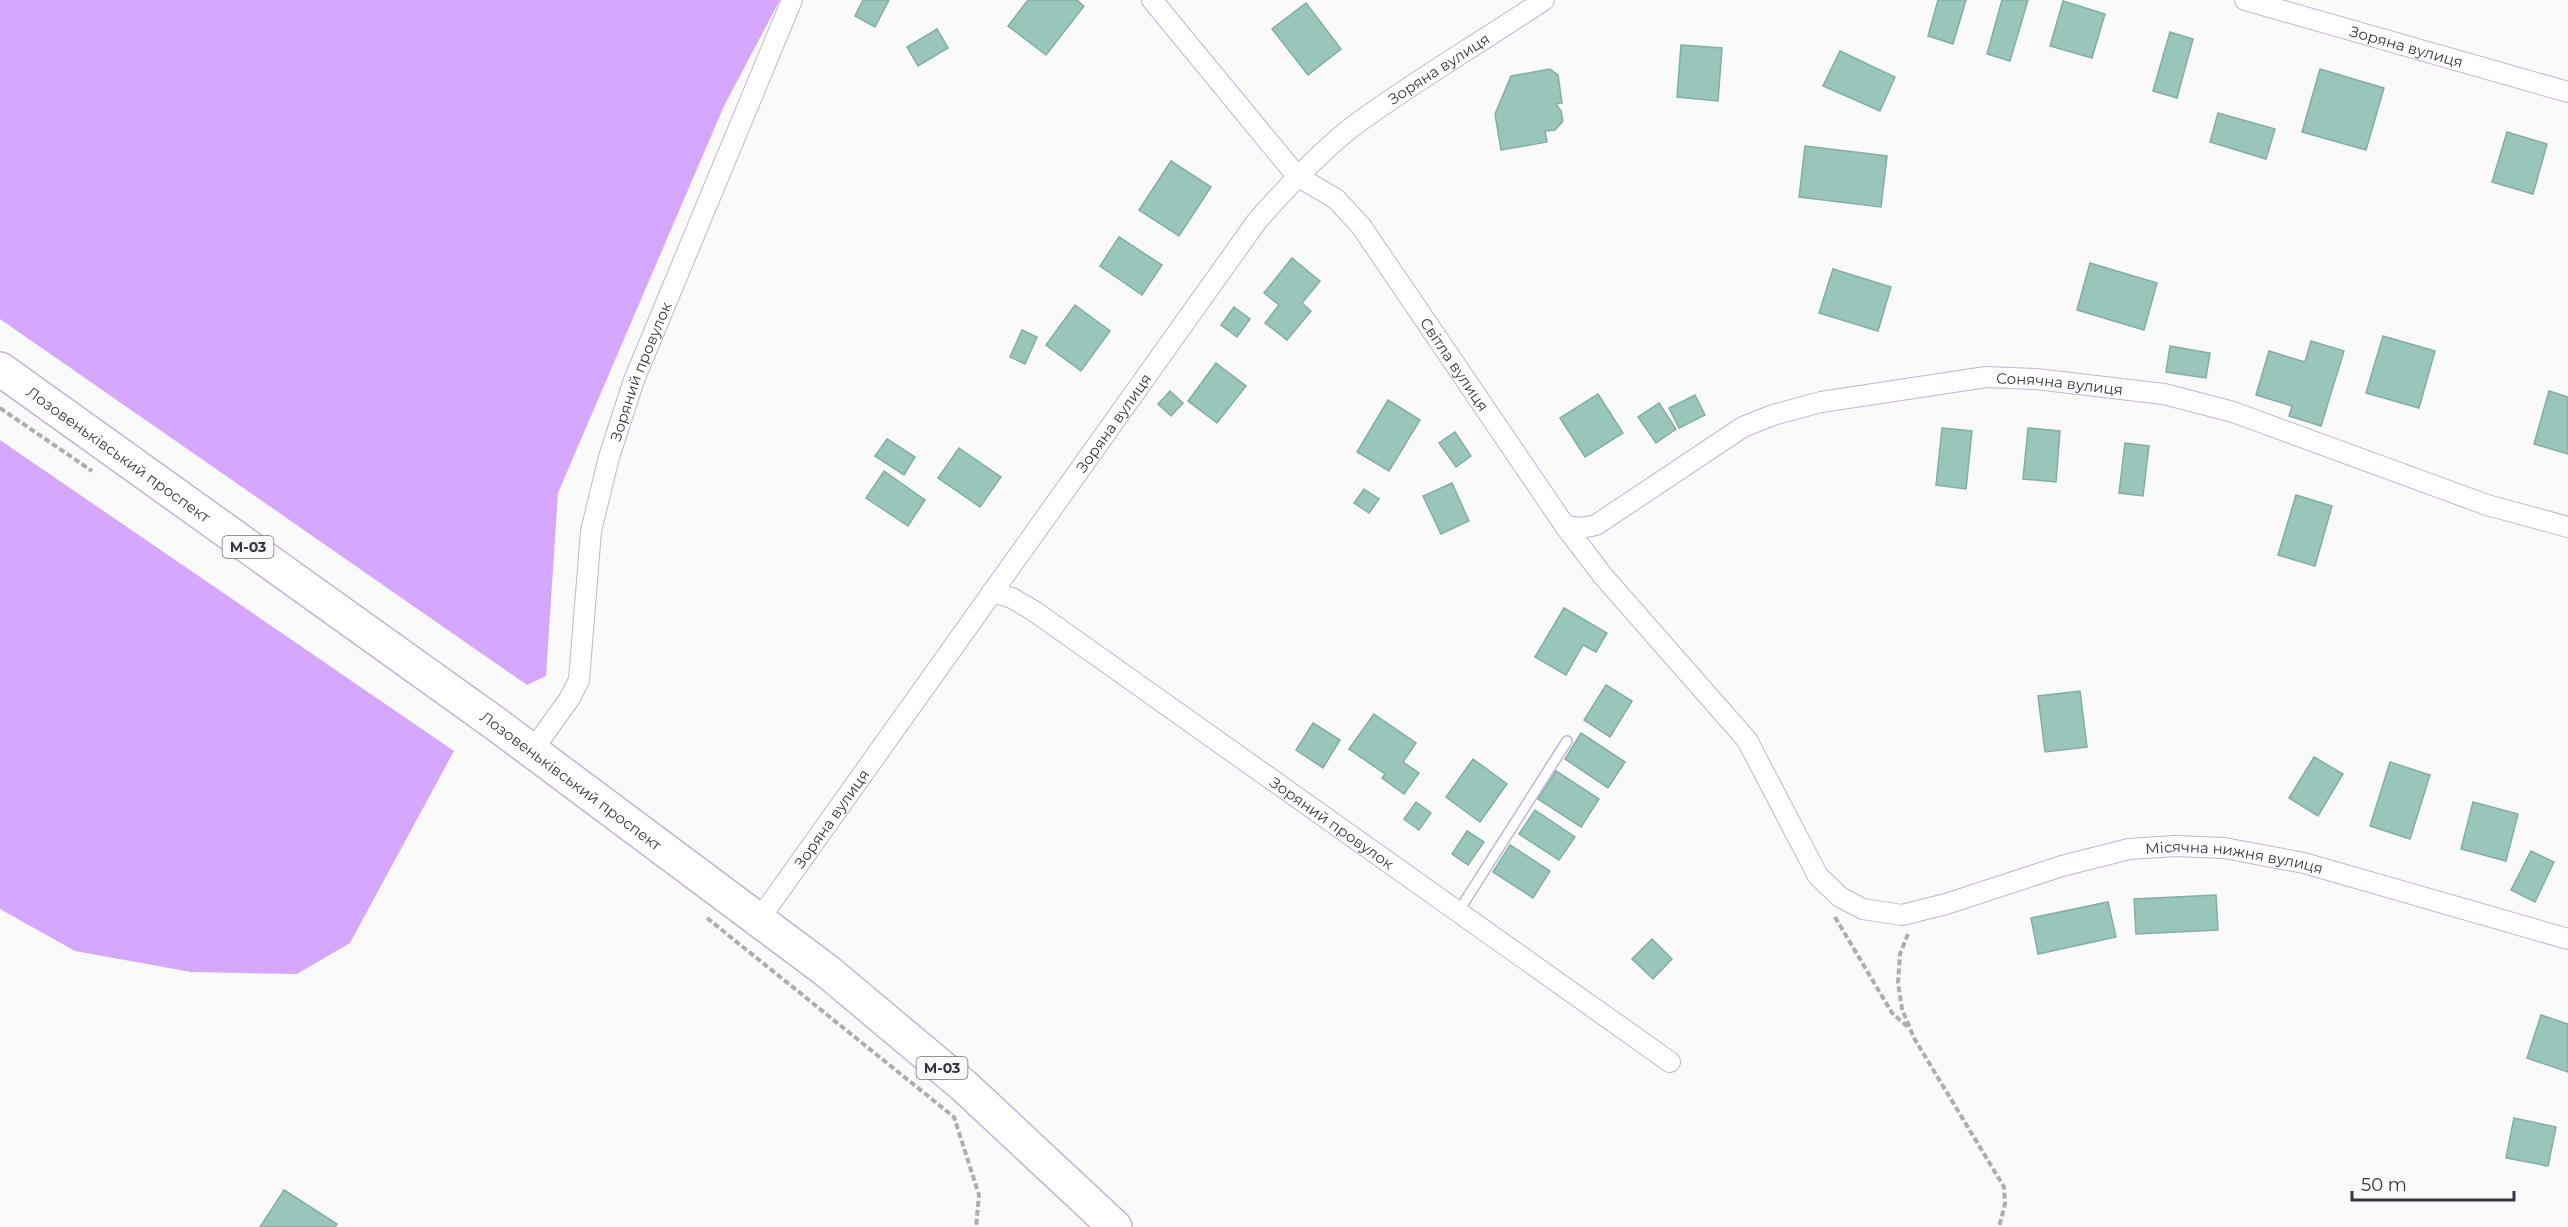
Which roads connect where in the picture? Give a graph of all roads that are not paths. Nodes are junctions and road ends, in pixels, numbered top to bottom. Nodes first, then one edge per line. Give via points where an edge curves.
1 (792, 0) edge
2 (1152, 0) edge
3 (1544, 0) edge
4 (2245, 0) edge
5 (2568, 92) edge
6 (1297, 176) junction
7 (0, 369) edge
8 (1565, 526) junction
9 (2568, 527) edge
10 (992, 592) junction
11 (1567, 741) dead end
12 (532, 751) junction
13 (1458, 912) junction
14 (1902, 915) joint
15 (758, 921) junction
16 (2568, 939) edge
17 (1670, 1062) dead end
18 (1115, 1227) edge

1 - 12 street, Зоряний провулок via 634,380 591,531 579,680
2 - 6 street, Світла вулиця
3 - 6 street, Зоряна вулиця via 1428,74 1361,122
4 - 5 street, Зоряна вулиця
6 - 8 street, Світла вулиця via 1336,199 1361,226
6 - 10 street, Зоряна вулиця via 1257,221 1212,282
7 - 12 highway, Лозовеньківський проспект / М-03
8 - 9 street, Сонячна вулиця via 1596,525 1743,427 1773,415 1821,402 1986,377 2164,394 2233,412 2487,505
8 - 14 street, Світла вулиця via 1603,576 1748,740 1818,876 1840,897 1863,909
10 - 13 street, Зоряний провулок via 1034,611
10 - 15 street, Зоряна вулиця
11 - 13 lane
12 - 15 highway, Лозовеньківський проспект / М-03
13 - 17 street, Зоряний провулок
14 - 16 street, Місячна нижня вулиця via 2062,866 2118,852 2175,846 2224,848 2304,863
15 - 18 highway, Лозовеньківський проспект / М-03 via 827,971 963,1086

